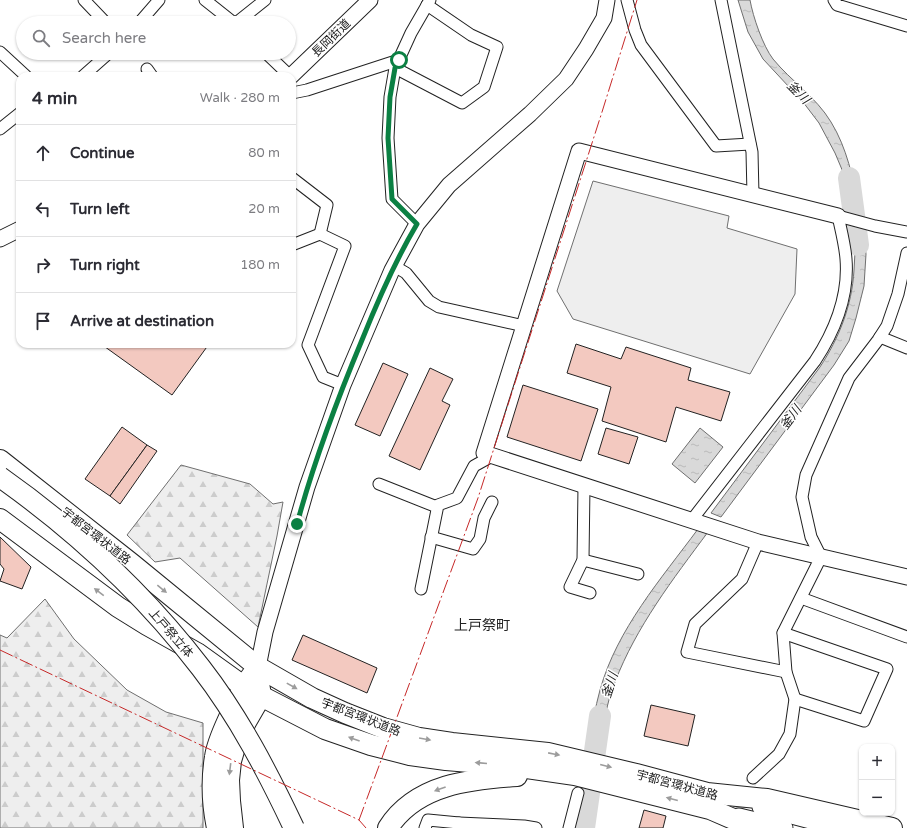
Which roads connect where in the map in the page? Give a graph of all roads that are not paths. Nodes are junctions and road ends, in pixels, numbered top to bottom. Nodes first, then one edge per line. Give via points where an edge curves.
1 (84, 0) edge
2 (159, 0) edge
3 (205, 0) edge
4 (265, 0) edge
5 (370, 0) edge
6 (607, 0) edge
7 (627, 0) edge
8 (721, 0) edge
9 (834, 0) edge
10 (429, 3) edge
11 (99, 16) edge
12 (145, 16) edge
13 (226, 16) edge
14 (244, 16) edge
15 (907, 26) edge
16 (0, 52) edge
17 (101, 60) edge
18 (273, 60) edge
19 (397, 64) junction
20 (22, 72) edge
21 (88, 72) edge
22 (286, 72) edge
23 (294, 72) edge
24 (296, 92) edge
25 (16, 115) edge
26 (0, 128) edge
27 (750, 144) junction
28 (296, 181) edge
29 (753, 195) junction
30 (838, 216) junction
31 (417, 224) junction
32 (16, 231) edge
33 (907, 232) edge
34 (320, 234) junction
35 (0, 239) edge
36 (296, 243) edge
37 (907, 253) edge
38 (394, 266) junction
39 (524, 326) junction
40 (880, 337) junction
41 (907, 348) edge
42 (343, 386) junction
43 (492, 456) junction
44 (0, 460) edge
45 (0, 477) edge
46 (380, 484) dead end
47 (584, 486) junction
48 (0, 491) edge
49 (492, 502) dead end
50 (437, 507) junction
51 (0, 519) edge
52 (691, 521) junction
53 (431, 537) junction
54 (758, 542) junction
55 (821, 557) junction
56 (584, 560) junction
57 (638, 574) dead end
58 (907, 577) edge
59 (421, 589) dead end
60 (590, 593) dead end
61 (801, 598) junction
62 (783, 633) junction
63 (907, 637) edge
64 (258, 667) junction
65 (786, 672) junction
66 (243, 686) junction
67 (261, 696) junction
68 (795, 699) junction
69 (577, 776) junction
70 (753, 778) tunnel mouth
71 (708, 801) junction
72 (459, 826) edge
73 (217, 828) edge
74 (234, 828) edge
75 (280, 828) edge
76 (294, 828) edge
77 (388, 828) edge
78 (425, 828) edge
79 (536, 828) edge
80 (568, 828) edge
81 (754, 828) edge
82 (784, 828) edge
83 (841, 828) edge
84 (892, 828) edge

1 - 11 street
2 - 12 street
3 - 13 street
4 - 14 street
5 - 23 street, 長岡街道
6 - 31 street via 604,18 566,79 449,185
7 - 27 street via 641,45 716,146
8 - 27 street
9 - 15 street via 837,4
10 - 19 street via 411,33
10 - 19 street via 471,35 497,47 484,87 462,103
16 - 20 street
17 - 21 street
18 - 22 street
19 - 24 street
19 - 31 street via 390,97 388,138 392,199
25 - 26 street
27 - 29 street
28 - 34 street via 327,205
29 - 30 street
29 - 39 street via 579,151
30 - 33 street
30 - 52 street via 846,259 844,290 838,316 826,344
31 - 38 street
32 - 35 street
34 - 36 street
34 - 42 street via 345,246 308,345 323,377
37 - 40 street via 898,294 887,326
38 - 39 street via 406,273 429,301 439,307
38 - 42 street
39 - 43 street via 484,453
40 - 41 street
40 - 55 street via 849,378 806,475 802,497 811,537
42 - 64 street via 307,487 265,632
43 - 47 street
43 - 50 street via 474,466 457,498
44 -> 64 highway, 宇都宮環状道路
45 - 76 highway, 上戸祭立体, bridge via 95,554 167,627 202,670 235,718 260,760
46 - 50 street
47 - 52 street
47 - 56 street
48 - 75 highway, 上戸祭立体 via 66,543 114,587 163,639 220,714 271,806
49 - 53 street via 484,518 480,539 473,549
50 - 53 street
66 -> 51 highway, 宇都宮環状道路 via 197,653 118,607
52 - 54 street
53 - 59 street
54 - 55 street
54 - 65 street via 742,579 695,624 687,652
55 - 58 street
55 - 61 street
56 - 57 street
56 - 60 street via 570,587
61 - 62 street
61 - 63 street
62 - 65 street
62 - 68 street via 887,669 864,721
64 - 66 highway
64 - 67 highway
64 -> 69 highway, 宇都宮環状道路 via 312,698 390,730 452,743 548,753
65 - 68 street
66 - 67 highway, 宇都宮環状道路
66 - 73 highway via 215,756 212,790
69 -> 67 highway, 宇都宮環状道路 via 410,755 370,745 325,728
67 -> 74 highway via 243,728 231,761 229,780
68 - 70 street via 790,734 779,754
69 - 71 highway, 宇都宮環状道路 via 635,781
69 -> 77 highway via 481,778 462,782 439,789 409,804
69 - 80 street
71 - 81 highway
71 - 82 main road, 宇都宮環状道路
71 - 83 main road, 宇都宮環状道路
71 - 84 highway via 767,799
72 - 78 street via 428,820
72 - 79 street

